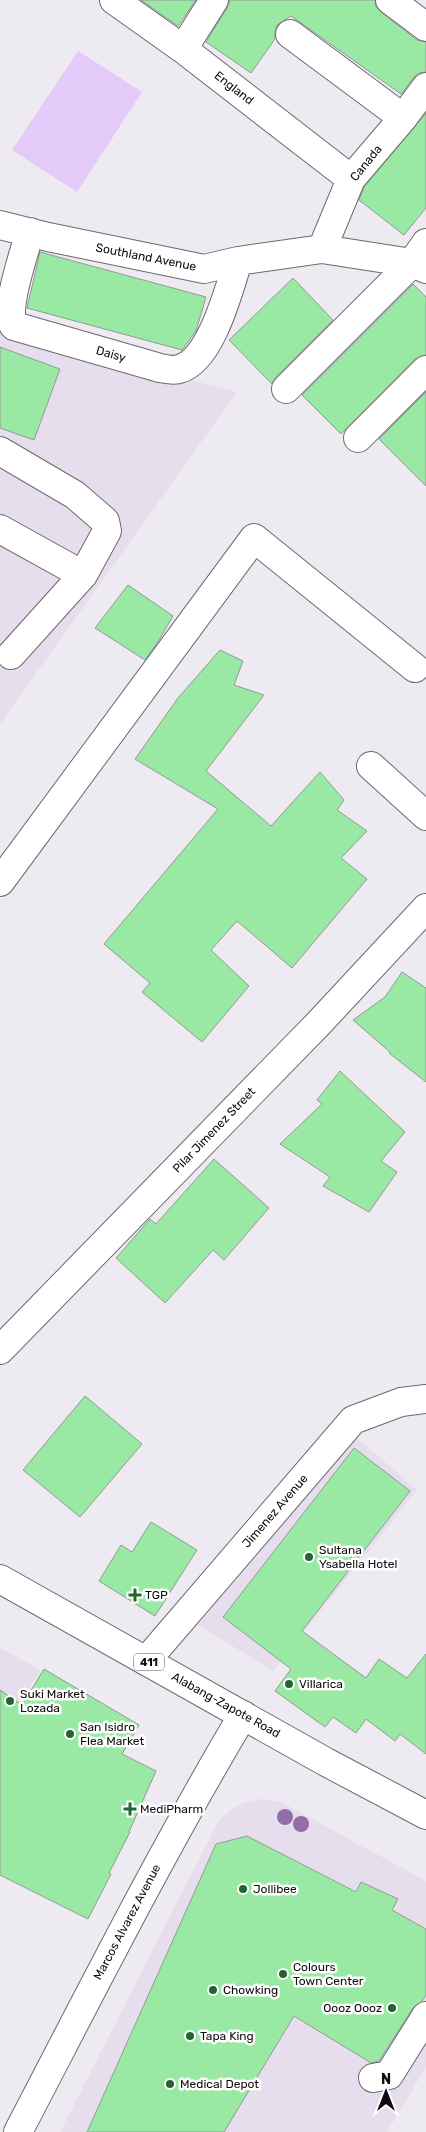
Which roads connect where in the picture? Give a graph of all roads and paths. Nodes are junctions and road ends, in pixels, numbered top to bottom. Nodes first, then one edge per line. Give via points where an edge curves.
1 (114, 0) edge
2 (214, 0) edge
3 (390, 0) edge
4 (426, 27) edge
5 (290, 34) dead end
6 (182, 48) junction
7 (426, 87) edge
8 (403, 118) junction
9 (351, 179) junction
10 (0, 224) edge
11 (30, 232) junction
12 (322, 249) junction
13 (421, 258) edge
14 (238, 261) junction
15 (426, 370) edge
16 (286, 389) dead end
17 (358, 438) dead end
18 (0, 452) edge
19 (0, 528) edge
20 (83, 575) junction
21 (4, 658) edge
22 (415, 668) dead end
23 (371, 766) dead end
24 (426, 816) edge
25 (0, 882) edge
26 (426, 908) edge
27 (0, 1350) edge
28 (426, 1400) edge
29 (0, 1579) edge
30 (146, 1661) junction
31 (243, 1715) junction
32 (426, 1815) edge
33 (426, 2016) edge
34 (373, 2078) dead end
35 (18, 2132) edge

1 - 6 main road, England
2 - 6 main road
3 - 4 main road
5 - 8 main road
6 - 9 main road, England
7 - 8 main road, Canada
8 - 9 main road, Canada
9 - 12 main road, Canada
10 - 11 main road, Southland Avenue
11 - 14 main road, Southland Avenue via 204,268
11 - 14 main road, Daisy via 10,307 14,326 160,368 178,370 197,358 224,305
12 - 13 main road, Southland Avenue
12 - 14 main road, Southland Avenue
13 - 16 main road
15 - 17 main road
18 - 20 main road via 75,495 105,521 107,531
19 - 20 main road
20 - 21 main road
22 - 25 main road via 254,538
23 - 24 main road
26 - 27 main road, Pilar Jimenez Street via 319,1023
28 - 30 main road, Jimenez Avenue via 401,1402 353,1420
29 - 30 main road, Alabang-Zapote Road / 411
30 - 31 main road, Alabang-Zapote Road / 411
31 - 32 main road, Alabang-Zapote Road / 411
31 - 35 main road, Marcos Alvarez Avenue via 148,1882
33 - 34 main road via 390,2075

